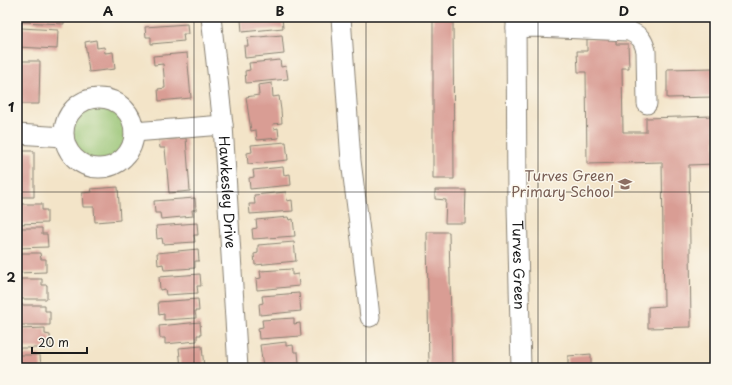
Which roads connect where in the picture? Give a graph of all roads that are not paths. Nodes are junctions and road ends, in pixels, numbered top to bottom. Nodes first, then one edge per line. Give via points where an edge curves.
1 (211, 17) edge
2 (341, 17) edge
3 (516, 23) edge
4 (647, 104) dead end
5 (223, 124) junction
6 (134, 132) junction
7 (17, 134) edge
8 (64, 137) junction
9 (370, 317) dead end
10 (238, 368) edge
11 (521, 368) edge

1 - 5 street, Hawkesley Drive
2 - 9 street via 351,161
3 - 4 street via 536,27 629,31 637,35 644,42 646,51
3 - 11 street, Turves Green
5 - 6 street
5 - 10 street, Hawkesley Drive
6 - 8 street via 132,144 118,162 107,167 95,168 84,165 74,158 67,149
6 - 8 street via 126,111 118,104 107,99 96,99 85,101 68,116 64,126
7 - 8 street

